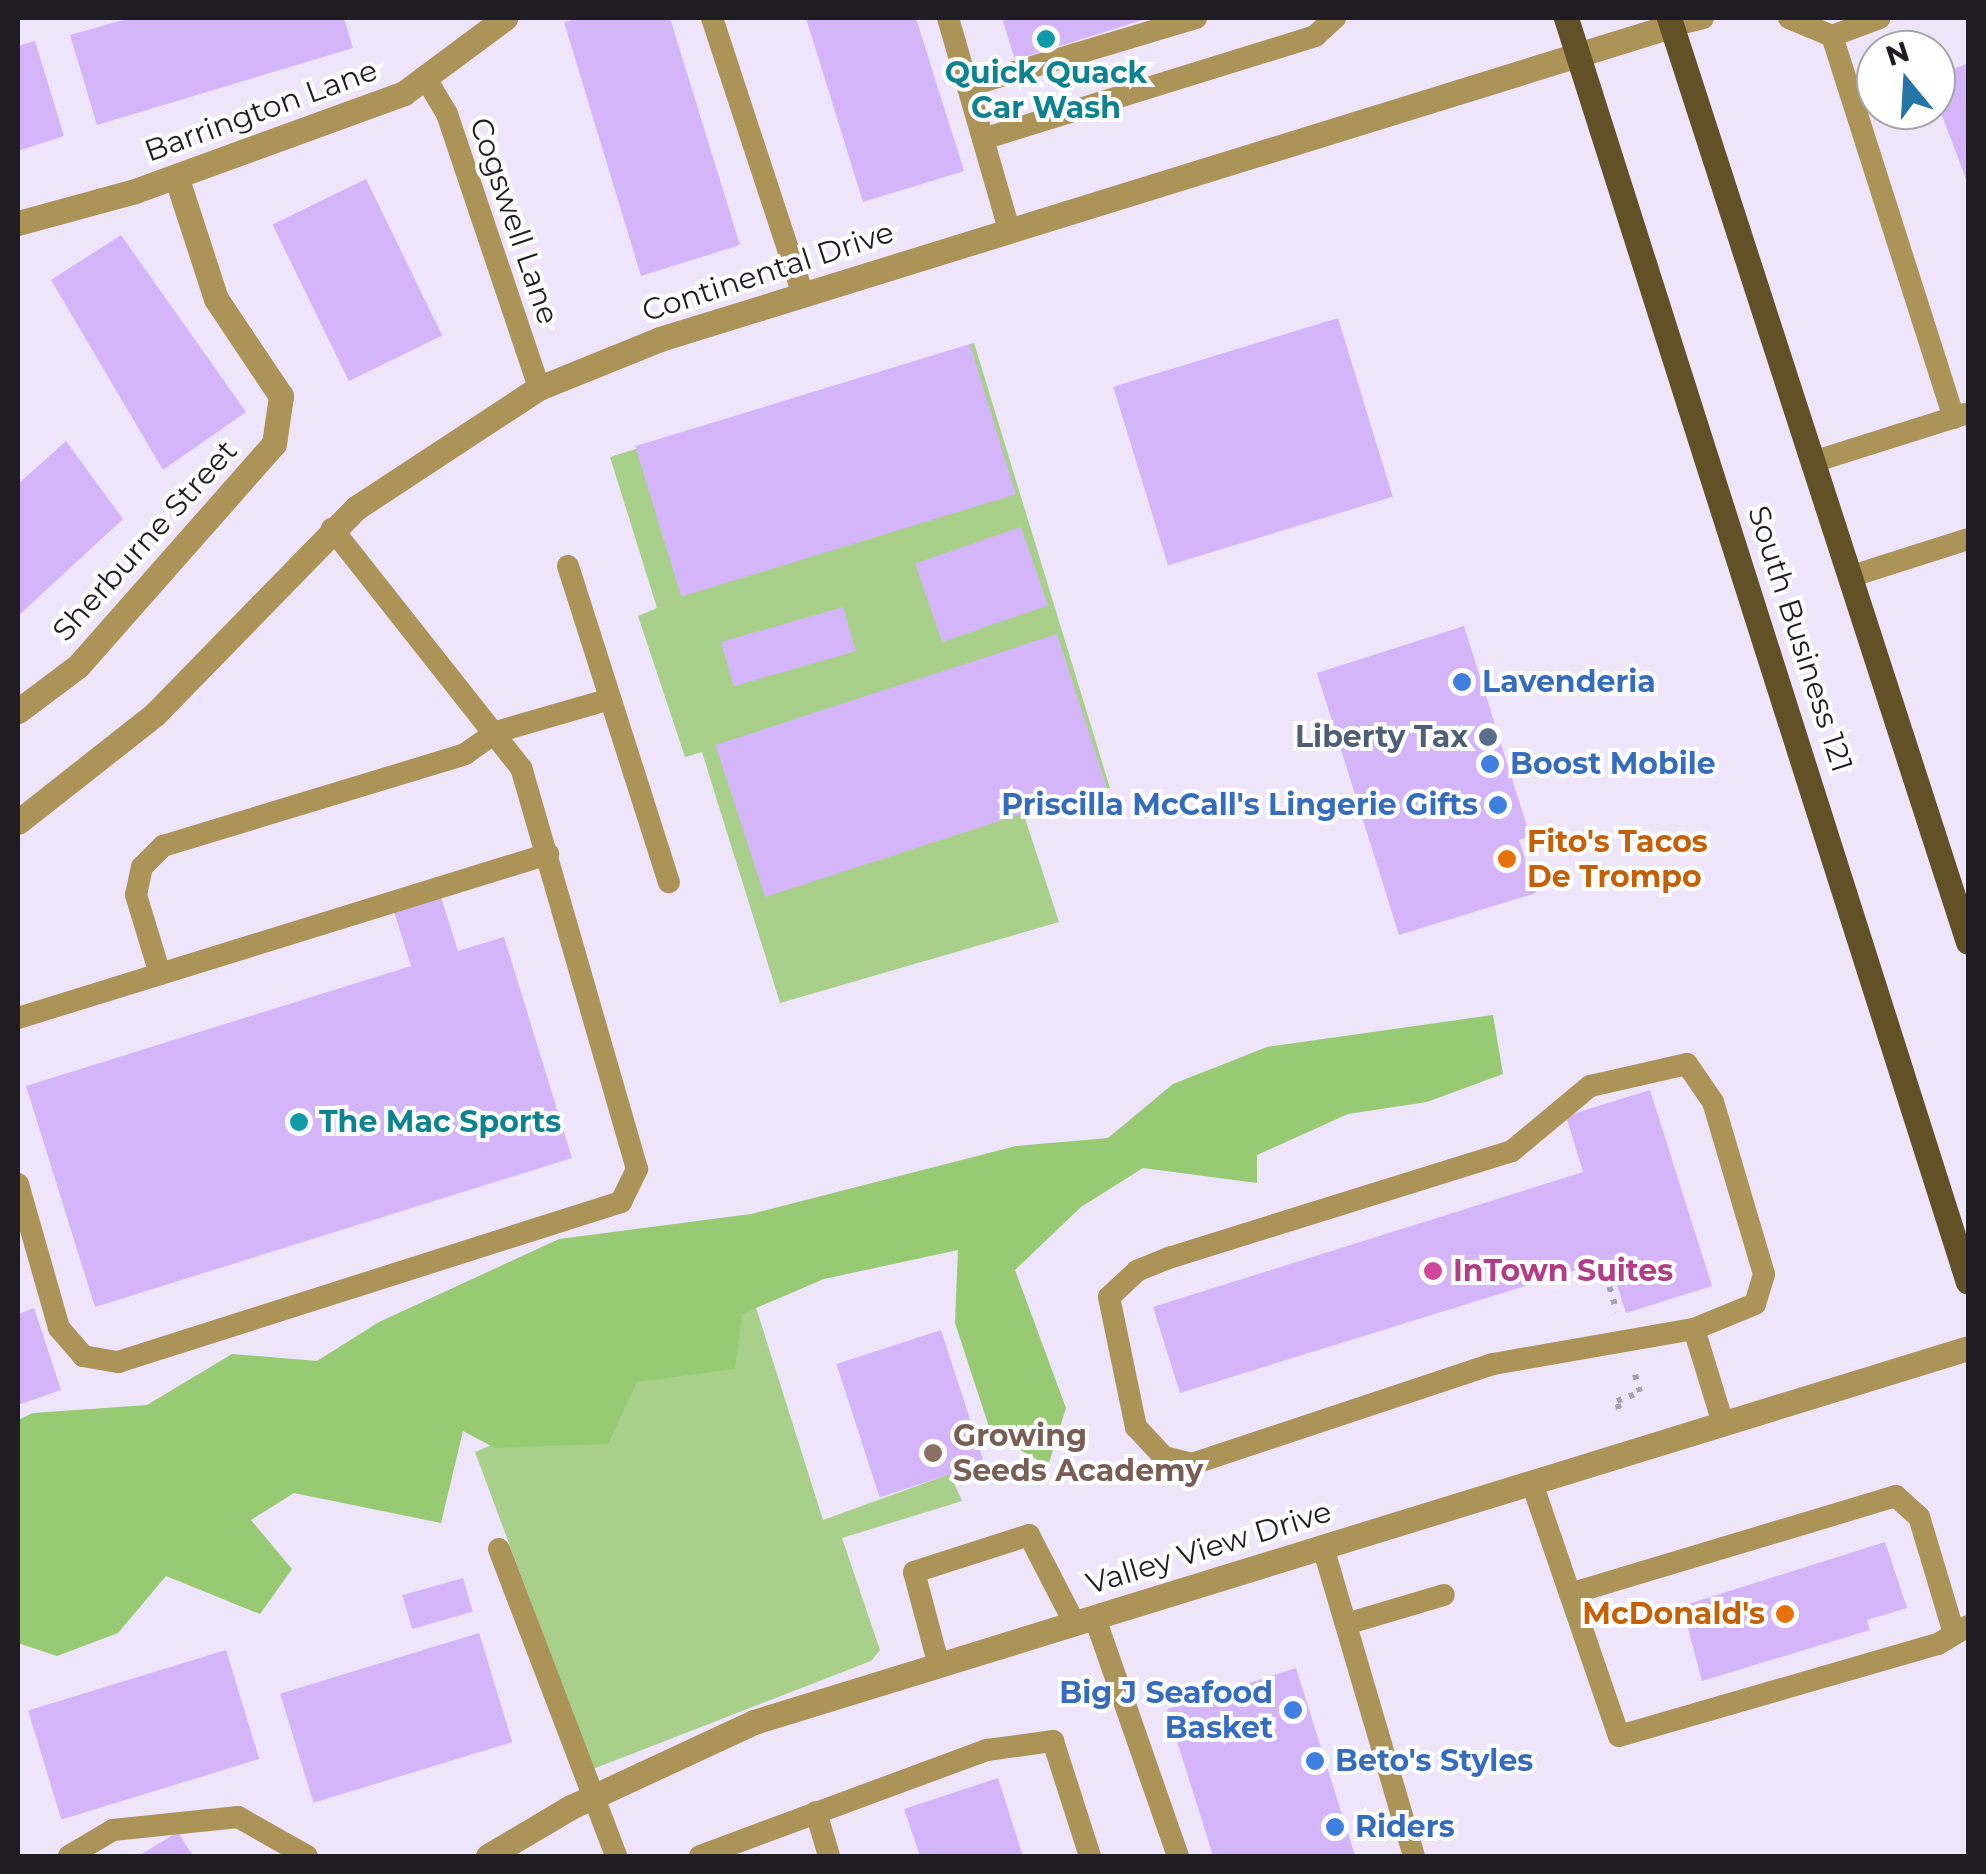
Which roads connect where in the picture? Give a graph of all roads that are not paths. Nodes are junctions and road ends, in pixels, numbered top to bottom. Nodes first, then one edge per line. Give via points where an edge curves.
1 (505, 18) edge
2 (712, 18) edge
3 (948, 18) edge
4 (1196, 18) edge
5 (1335, 18) edge
6 (1566, 18) edge
7 (1703, 18) edge
8 (1789, 18) edge
9 (1880, 18) edge
10 (1670, 22) edge
11 (1832, 36) junction
12 (1577, 54) junction
13 (425, 77) junction
14 (968, 86) junction
15 (984, 139) junction
16 (176, 176) junction
17 (18, 223) edge
18 (1010, 230) junction
19 (804, 294) junction
20 (539, 388) junction
21 (1961, 416) edge
22 (1816, 461) junction
23 (332, 529) junction
24 (1968, 539) edge
25 (568, 566) dead end
26 (1852, 576) junction
27 (610, 698) junction
28 (18, 711) edge
29 (496, 732) junction
30 (18, 822) edge
31 (548, 854) junction
32 (669, 882) dead end
33 (1968, 942) edge
34 (160, 974) junction
35 (18, 1018) edge
36 (18, 1184) edge
37 (1968, 1282) edge
38 (1694, 1329) junction
39 (1968, 1348) edge
40 (1723, 1423) junction
41 (1532, 1482) junction
42 (1322, 1547) junction
43 (500, 1549) dead end
44 (1570, 1594) junction
45 (1444, 1595) dead end
46 (1085, 1621) junction
47 (1346, 1624) junction
48 (1961, 1628) edge
49 (939, 1666) junction
50 (594, 1796) junction
51 (816, 1812) junction
52 (69, 1856) edge
53 (307, 1856) edge
54 (488, 1856) edge
55 (616, 1856) edge
56 (700, 1856) edge
57 (829, 1856) edge
58 (1090, 1856) edge
59 (1178, 1856) edge
60 (1414, 1856) edge

1 - 13 street, Barrington Lane
2 - 19 lane
3 - 14 lane
4 - 14 lane
5 - 15 lane via 1315,36
6 - 12 main road, South Business 121
7 - 10 lane
8 - 11 lane
9 - 11 lane
10 - 12 street, Continental Drive
10 - 22 main road
11 - 21 lane
12 - 18 street, Continental Drive
12 - 37 main road, South Business 121
13 - 16 street, Barrington Lane via 404,93
13 - 20 lane, Cogswell Lane via 447,114
14 - 15 lane
15 - 18 lane
16 - 17 street, Barrington Lane
16 - 28 street, Sherburne Street via 216,299 281,396 274,444 78,666
18 - 19 street, Continental Drive
19 - 20 street, Continental Drive
20 - 23 street, Continental Drive via 422,459
21 - 22 lane
22 - 26 main road
23 - 29 lane
23 - 30 street, Continental Drive via 155,714
24 - 26 lane
25 - 27 lane
26 - 33 main road
27 - 29 lane
27 - 32 lane
29 - 31 lane via 521,768
29 - 34 lane via 464,754 162,846 142,867 136,895
31 - 34 lane
31 - 36 lane via 637,1168 621,1202 118,1362 83,1356 60,1328
34 - 35 lane
38 - 38 lane via 1493,1364 1192,1464 1164,1457 1136,1427 1109,1297 1138,1271 1171,1257 1512,1151 1590,1086 1686,1064 1712,1102 1764,1274 1755,1304
38 - 40 lane
39 - 40 street, Valley View Drive
40 - 41 street, Valley View Drive
41 - 42 street, Valley View Drive
41 - 44 lane
42 - 46 street, Valley View Drive
42 - 47 lane
43 - 50 lane
44 - 48 lane via 1896,1496 1919,1517
44 - 48 lane via 1619,1736 1938,1644
45 - 47 lane
46 - 49 street, Valley View Drive
46 - 49 lane via 1030,1535 914,1572
46 - 59 lane
47 - 60 lane
49 - 50 street, Valley View Drive via 754,1722
50 - 54 street, Valley View Drive
50 - 55 lane
51 - 56 lane
51 - 57 lane
51 - 58 lane via 987,1750 1053,1741
52 - 53 lane via 113,1830 238,1818

